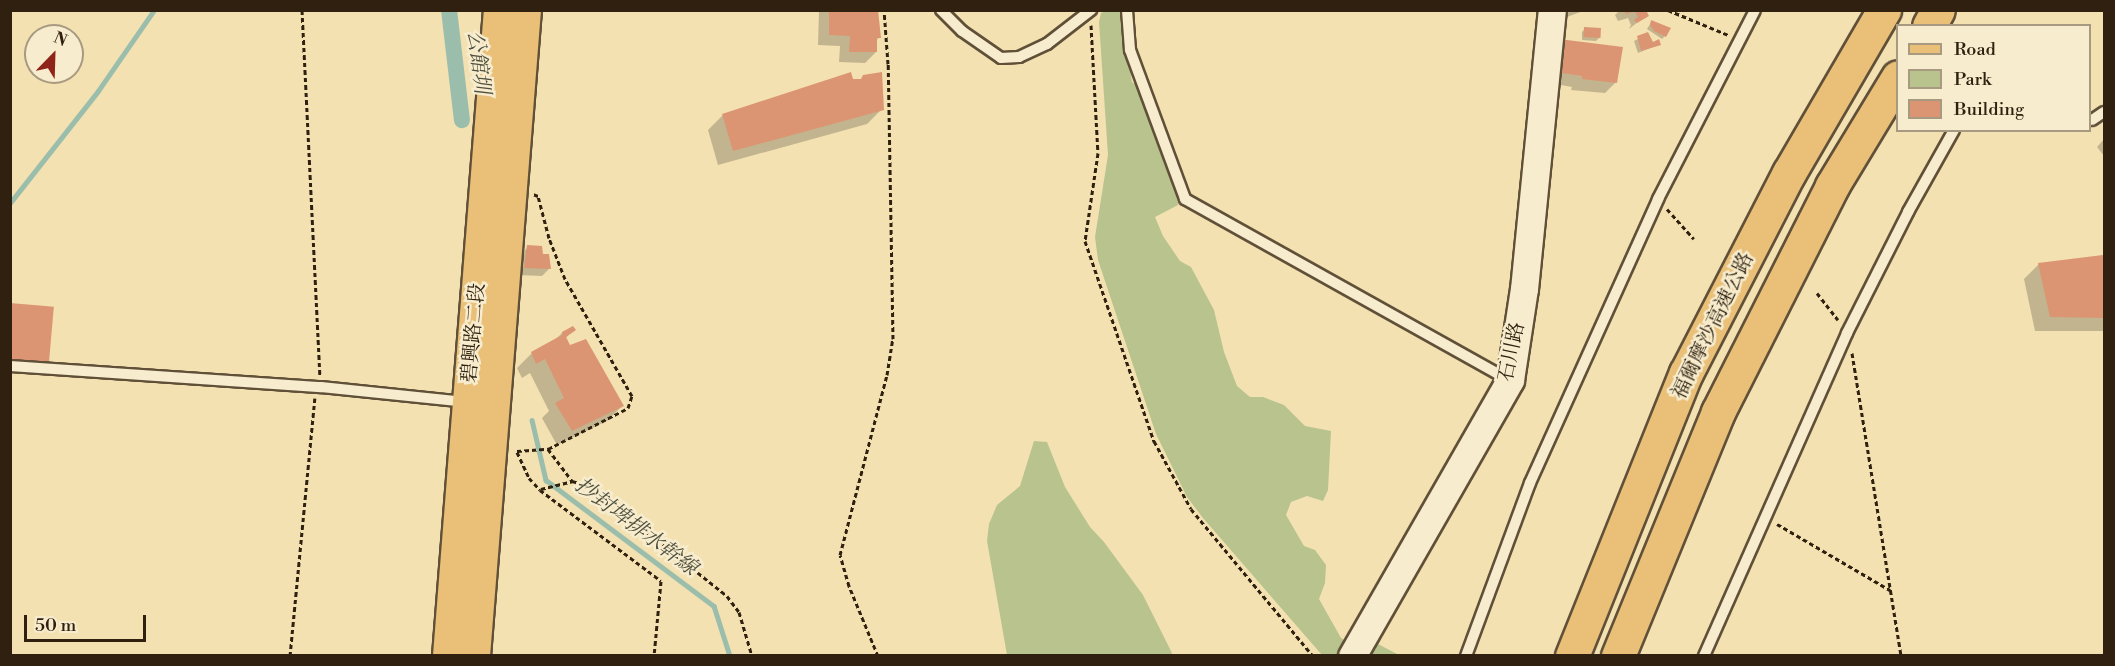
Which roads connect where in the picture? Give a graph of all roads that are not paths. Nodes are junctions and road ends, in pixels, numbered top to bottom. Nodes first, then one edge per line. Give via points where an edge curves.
1 (500, 10) edge
2 (525, 10) edge
3 (941, 10) edge
4 (1127, 10) edge
5 (1552, 10) edge
6 (1755, 10) edge
7 (1884, 10) edge
8 (1938, 10) edge
9 (1091, 11) edge
10 (1930, 24) edge
11 (1896, 80) edge
12 (2104, 112) edge
13 (2092, 120) dead end
14 (1953, 132) edge
15 (10, 366) edge
16 (1510, 380) junction
17 (481, 414) junction
18 (449, 656) edge
19 (474, 656) edge
20 (1352, 656) edge
21 (1466, 656) edge
22 (1572, 656) edge
23 (1618, 656) edge
24 (1704, 656) edge

1 - 17 main road, 碧興路二段
2 - 17 main road, 碧興路二段 via 510,190
3 - 9 lane via 962,31 1001,58 1019,57 1047,44
4 - 16 lane via 1130,50 1185,200
5 - 16 street, 石川路 via 1524,290
6 - 21 lane via 1658,199 1530,483
7 - 22 highway, 福爾摩沙高速公路 via 1790,173 1686,373
8 - 10 highway
11 - 23 highway via 1832,186 1718,412
12 - 13 lane
14 - 24 lane via 1847,333
15 - 17 lane via 321,387
16 - 20 street, 石川路
17 - 18 main road, 碧興路二段
17 - 19 main road, 碧興路二段

